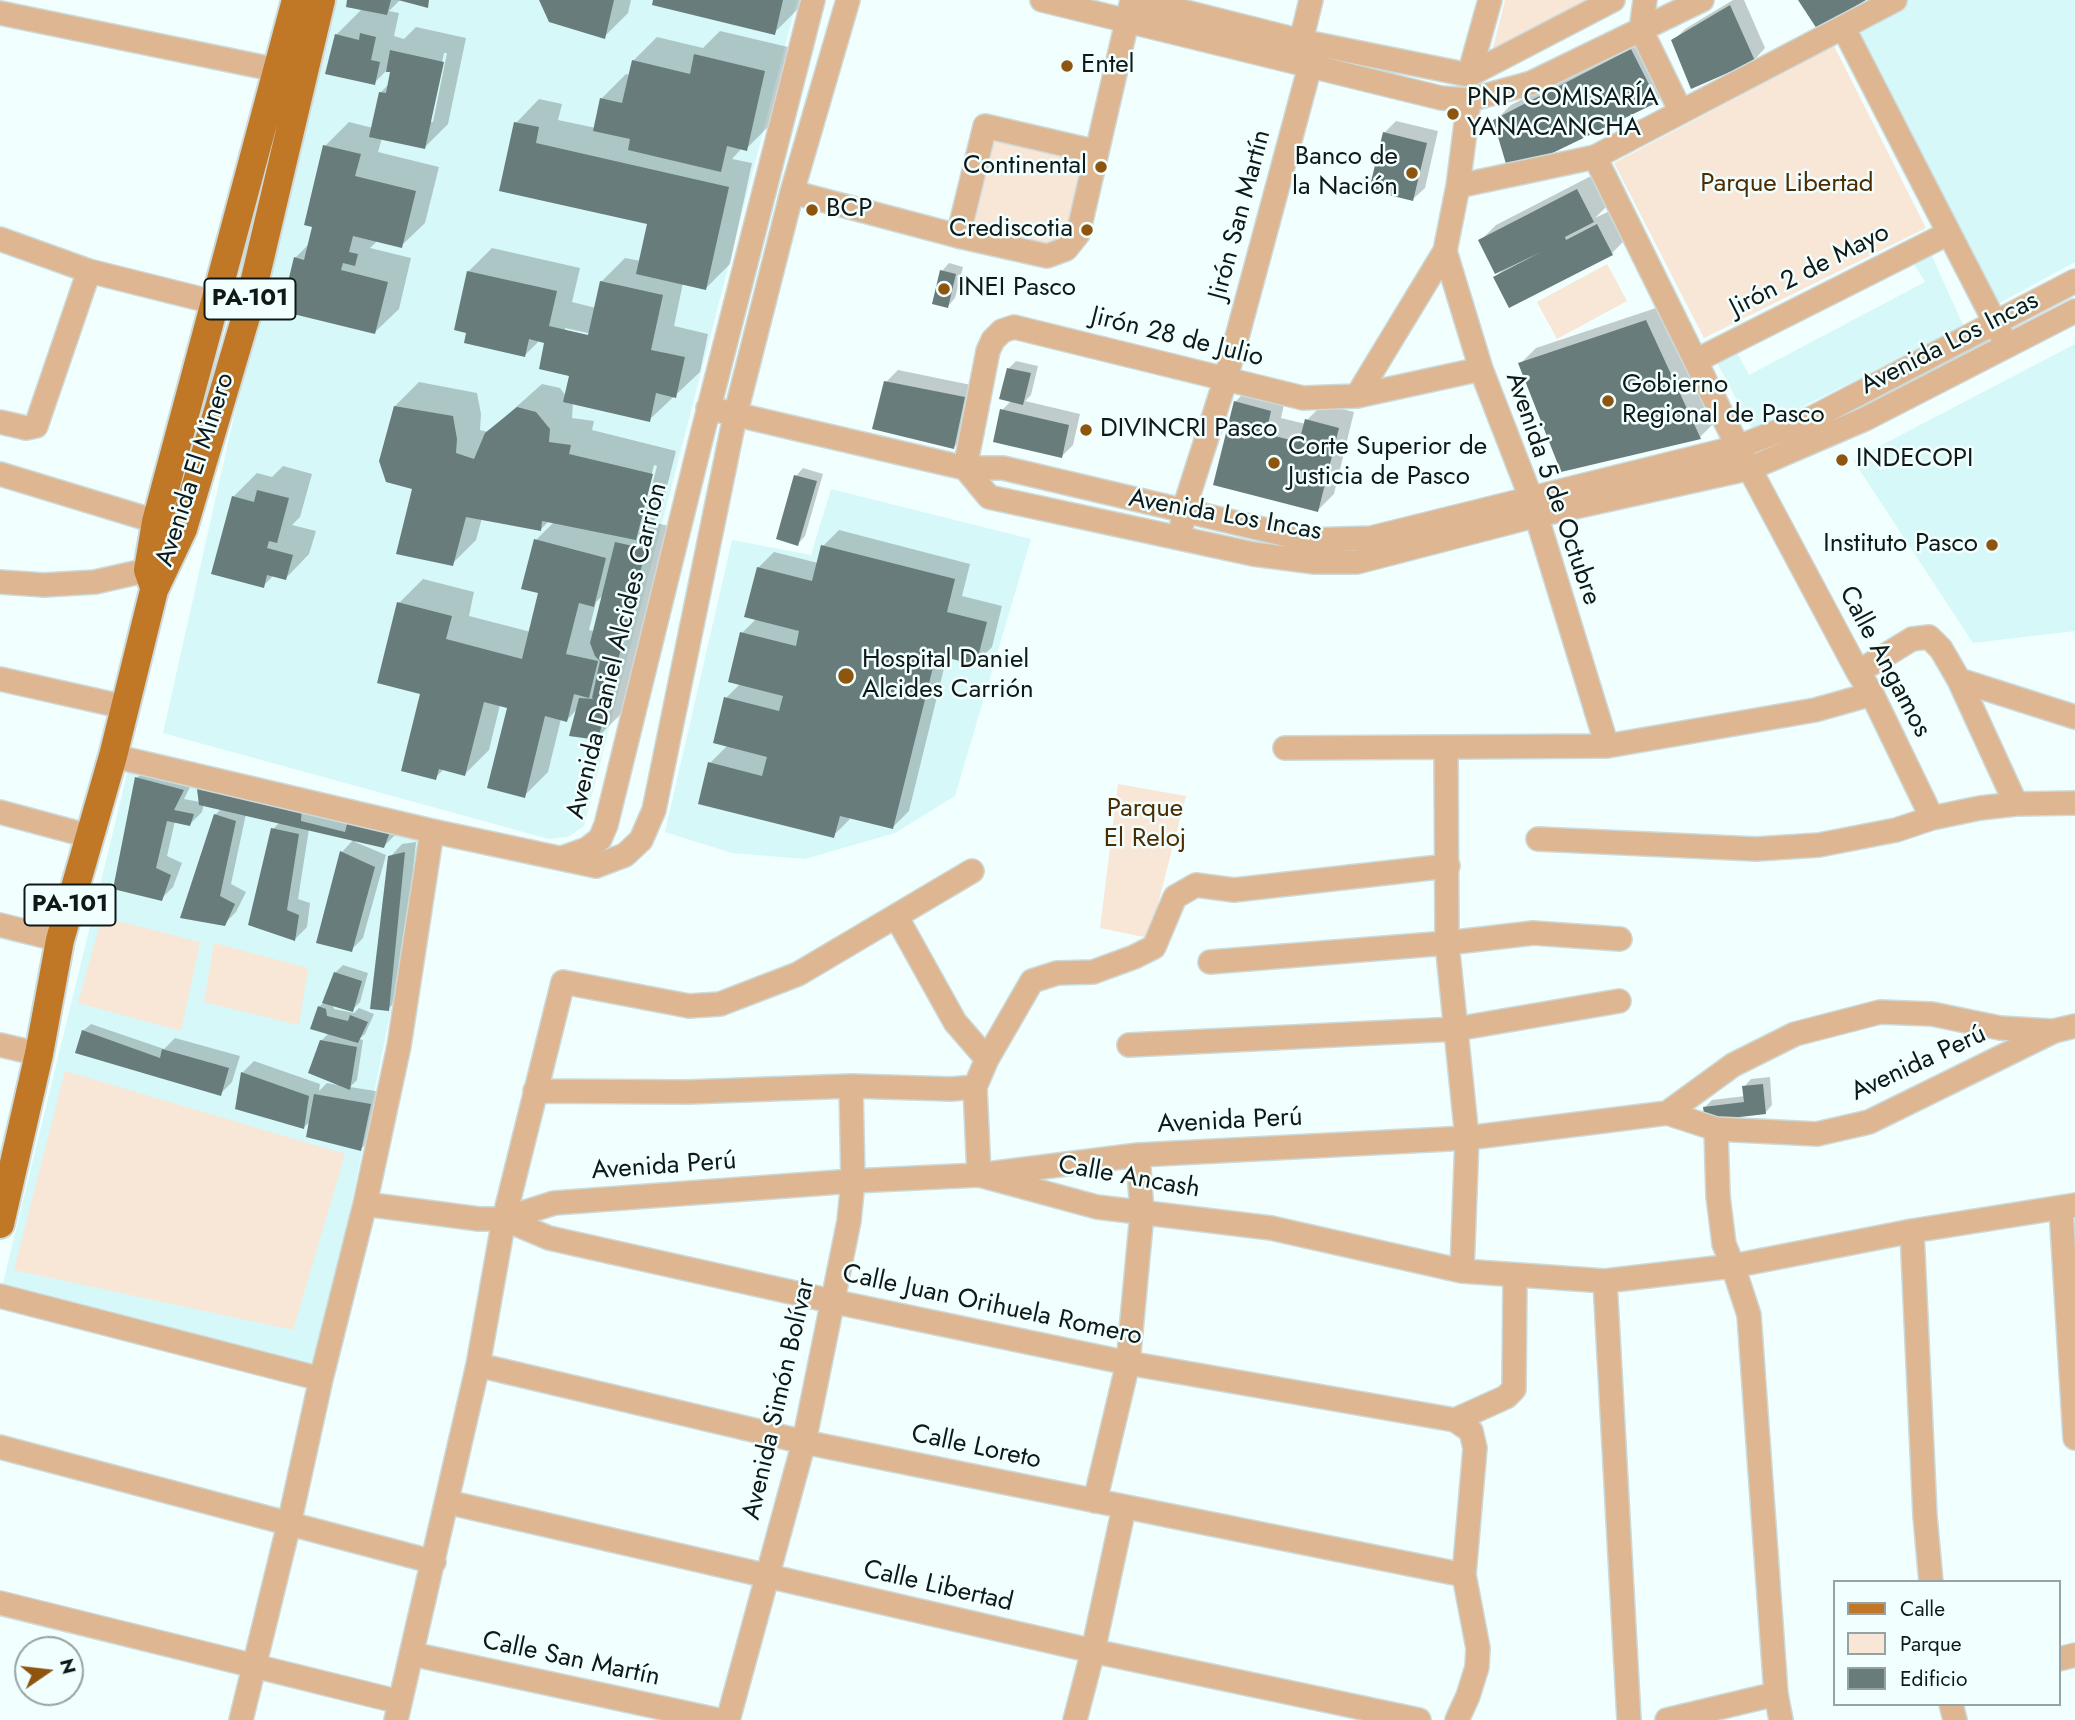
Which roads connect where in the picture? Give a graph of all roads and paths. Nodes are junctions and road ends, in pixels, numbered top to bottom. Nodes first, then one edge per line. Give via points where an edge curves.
1 (296, 0) edge
2 (321, 0) edge
3 (813, 0) edge
4 (848, 0) edge
5 (1042, 0) edge
6 (1138, 0) edge
7 (1311, 0) edge
8 (1490, 0) edge
9 (1613, 0) edge
10 (1645, 0) edge
11 (1702, 0) edge
12 (1895, 0) edge
13 (1129, 10) edge
14 (0, 13) edge
15 (1843, 27) junction
16 (1642, 30) junction
17 (1301, 41) junction
18 (1310, 66) junction
19 (291, 72) junction
20 (1469, 75) junction
21 (791, 85) junction
22 (821, 94) junction
23 (1469, 100) junction
24 (1681, 112) junction
25 (1097, 152) junction
26 (1595, 157) junction
27 (1458, 186) junction
28 (792, 192) junction
29 (1949, 233) junction
30 (958, 236) junction
31 (0, 239) edge
32 (1445, 251) junction
33 (89, 271) junction
34 (2075, 281) edge
35 (213, 302) junction
36 (734, 306) junction
37 (2075, 310) edge
38 (247, 313) junction
39 (761, 314) junction
40 (1995, 323) junction
41 (2007, 346) junction
42 (1697, 360) junction
43 (1481, 369) junction
44 (1226, 378) junction
45 (1357, 396) junction
46 (708, 408) junction
47 (735, 416) junction
48 (0, 422) edge
49 (1738, 447) junction
50 (965, 468) junction
51 (1751, 468) junction
52 (0, 474) edge
53 (1532, 507) junction
54 (1184, 509) junction
55 (169, 525) junction
56 (1413, 537) junction
57 (1181, 539) junction
58 (156, 577) junction
59 (0, 582) edge
60 (1857, 672) junction
61 (0, 679) edge
62 (1959, 680) junction
63 (1872, 694) junction
64 (125, 707) junction
65 (2075, 717) edge
66 (1607, 746) junction
67 (1446, 747) junction
68 (1285, 748) dead end
69 (113, 756) junction
70 (2075, 803) edge
71 (2016, 804) junction
72 (0, 812) edge
73 (1933, 818) junction
74 (432, 831) junction
75 (89, 836) junction
76 (1538, 839) dead end
77 (562, 858) junction
78 (1448, 866) junction
79 (971, 871) dead end
80 (896, 916) junction
81 (0, 925) edge
82 (1619, 939) dead end
83 (60, 940) junction
84 (1447, 943) junction
85 (1210, 962) dead end
86 (1619, 1001) dead end
87 (1456, 1029) junction
88 (2065, 1029) edge
89 (0, 1045) edge
90 (1129, 1045) dead end
91 (39, 1054) junction
92 (986, 1059) junction
93 (851, 1086) junction
94 (975, 1087) junction
95 (535, 1091) junction
96 (1667, 1113) junction
97 (1716, 1129) junction
98 (1467, 1138) junction
99 (1138, 1155) junction
100 (6, 1167) edge
101 (979, 1175) junction
102 (853, 1181) junction
103 (365, 1203) junction
104 (2068, 1206) edge
105 (1142, 1213) junction
106 (504, 1219) junction
107 (0, 1224) edge
108 (1912, 1231) junction
109 (1734, 1266) junction
110 (1462, 1271) junction
111 (1515, 1275) junction
112 (1605, 1281) junction
113 (0, 1296) edge
114 (831, 1301) junction
115 (1128, 1363) junction
116 (478, 1365) junction
117 (321, 1379) junction
118 (1463, 1426) junction
119 (2075, 1438) edge
120 (803, 1441) junction
121 (0, 1447) edge
122 (447, 1502) junction
123 (1095, 1502) junction
124 (1124, 1508) junction
125 (289, 1524) junction
126 (434, 1562) junction
127 (1464, 1575) junction
128 (767, 1577) junction
129 (1931, 1580) edge
130 (0, 1603) edge
131 (1093, 1651) junction
132 (412, 1654) junction
133 (254, 1667) junction
134 (1776, 1694) junction
135 (398, 1711) edge
136 (1410, 1719) edge
137 (241, 1720) edge
138 (718, 1720) edge
139 (728, 1720) edge
140 (1075, 1720) edge
141 (1457, 1720) edge
142 (1629, 1720) edge
143 (1667, 1720) edge
144 (1781, 1720) edge

1 - 19 main road, Avenida El Minero / PA-101
2 - 19 main road, Avenida El Minero / PA-101
3 - 21 street, Avenida Daniel Alcides Carrión
4 - 22 street
5 - 13 street
6 - 17 street
7 - 17 street
8 - 20 street
9 - 20 street
10 - 16 street
11 - 16 street
12 - 15 street
13 - 18 street
13 - 25 street
14 - 19 street
15 - 24 street
15 - 29 street
16 - 23 street via 1531,83
16 - 24 street
17 - 20 street
18 - 23 street via 1441,98
18 - 44 street, Jirón San Martín
19 - 35 main road, Avenida El Minero / PA-101
19 - 38 main road, Avenida El Minero / PA-101
21 - 22 street
21 - 36 street, Avenida Daniel Alcides Carrión
22 - 28 street
23 - 27 street
24 - 26 street
25 - 30 street via 1078,233 1066,249 1046,256
25 - 30 street via 985,126
26 - 27 street
26 - 42 street, Calle Angamos
27 - 32 street
28 - 30 street
28 - 39 street
29 - 40 street
29 - 42 street, Jirón 2 de Mayo
31 - 33 street
32 - 43 street, Avenida 5 de Octubre
32 - 45 street
33 - 35 street
33 - 48 street via 36,426
34 - 40 street, Avenida Los Incas
35 - 38 street
35 - 55 main road, Avenida El Minero / PA-101
36 - 39 street
36 - 46 street, Avenida Daniel Alcides Carrión
37 - 41 street, Avenida Los Incas
38 - 55 main road, Avenida El Minero / PA-101
39 - 47 street
40 - 41 street
40 - 49 street, Avenida Los Incas via 1814,417
41 - 51 street, Avenida Los Incas via 1865,419
42 - 49 street, Calle Angamos
43 - 45 street, Jirón 28 de Julio
43 - 53 street, Avenida 5 de Octubre
44 - 45 street, Jirón 28 de Julio via 1304,398
44 - 50 street, Jirón 28 de Julio via 1014,327 1002,331 988,351
44 - 54 street, Jirón San Martín
46 - 47 street, Avenida Los Incas
46 - 77 street, Avenida Daniel Alcides Carrión via 606,825 600,839 587,849
47 - 50 street, Avenida Los Incas
47 - 77 street via 654,810 641,840 625,855 596,866
49 - 51 street, Calle Angamos
49 - 53 street, Avenida Los Incas
50 - 54 street, Avenida Los Incas via 1003,467
50 - 57 street, Avenida Los Incas via 989,498
51 - 53 street, Avenida Los Incas
51 - 60 street, Calle Angamos
52 - 55 street
53 - 56 street, Avenida Los Incas
53 - 66 street, Avenida 5 de Octubre
54 - 56 street, Avenida Los Incas via 1309,540
54 - 57 street, Jirón San Martín
55 - 58 main road, Avenida El Minero / PA-101
56 - 57 street, Avenida Los Incas via 1357,562 1253,554
58 - 59 street via 44,585
58 - 64 main road, PA-101
60 - 62 street via 1912,639 1929,637
60 - 63 street, Calle Angamos
61 - 64 street
62 - 65 street
62 - 71 street
63 - 66 street via 1815,710
63 - 73 street, Calle Angamos
64 - 69 main road, PA-101
66 - 67 street
67 - 68 street
67 - 78 street
69 - 74 street
69 - 75 main road, PA-101
70 - 71 street
71 - 73 street
72 - 75 street
73 - 76 street via 1819,845 1756,849
74 - 77 street
74 - 103 street via 399,1046
75 - 83 main road, PA-101
78 - 84 street
78 - 92 street via 1234,890 1196,885 1175,897 1154,947 1093,972 1057,973 1032,981
79 - 80 street
80 - 92 street via 955,1022
80 - 95 street via 798,974 720,1004 689,1006 563,982
81 - 83 street
82 - 84 street via 1533,933
83 - 91 main road, PA-101
84 - 85 street
84 - 87 street
86 - 87 street
87 - 90 street
87 - 98 street
88 - 96 street via 2000,1028 1932,1014 1880,1012 1795,1034 1732,1065
88 - 97 street, Avenida Perú via 1869,1122 1817,1134
89 - 91 street
91 - 100 main road, PA-101
92 - 94 street
93 - 94 street
93 - 95 street
93 - 102 street, Avenida Simón Bolívar
94 - 101 street
95 - 106 street
96 - 97 street, Avenida Perú
96 - 98 street, Avenida Perú
97 - 109 street via 1724,1244
98 - 99 street, Avenida Perú
98 - 110 street
99 - 101 street, Avenida Perú
99 - 105 street
100 - 107 main road, PA-101
101 - 102 street, Avenida Perú
101 - 105 street, Calle Ancash via 1097,1207
102 - 106 street, Avenida Perú via 554,1203
102 - 114 street, Avenida Simón Bolívar
103 - 106 street, Avenida Perú
103 - 117 street
104 - 108 street, Calle Ancash
104 - 119 street
105 - 110 street, Calle Ancash via 1271,1228
105 - 115 street
106 - 114 street, Calle Juan Orihuela Romero via 549,1238
106 - 116 street
108 - 109 street, Calle Ancash
108 - 129 street
109 - 112 street, Calle Ancash
109 - 134 street via 1749,1315
110 - 111 street, Calle Ancash
111 - 112 street, Calle Ancash
111 - 118 street via 1514,1389
112 - 142 street
113 - 117 street
114 - 115 street, Calle Juan Orihuela Romero
114 - 120 street, Avenida Simón Bolívar
115 - 118 street, Calle Juan Orihuela Romero
115 - 123 street
116 - 120 street, Calle Loreto
116 - 122 street
117 - 125 street
118 - 127 street via 1475,1448
120 - 123 street, Calle Loreto
120 - 128 street, Avenida Simón Bolívar
121 - 125 street
122 - 126 street
122 - 128 street, Calle Libertad
123 - 124 street, Calle Loreto
124 - 127 street, Calle Loreto
124 - 131 street
125 - 126 street
125 - 133 street
126 - 132 street
127 - 141 street via 1478,1647 1477,1667
128 - 131 street, Calle Libertad
128 - 139 street, Avenida Simón Bolívar
130 - 133 street
131 - 136 street, Calle Libertad
131 - 140 street
132 - 135 street
132 - 138 street, Calle San Martín
133 - 135 street
133 - 137 street
134 - 143 street
134 - 144 street

